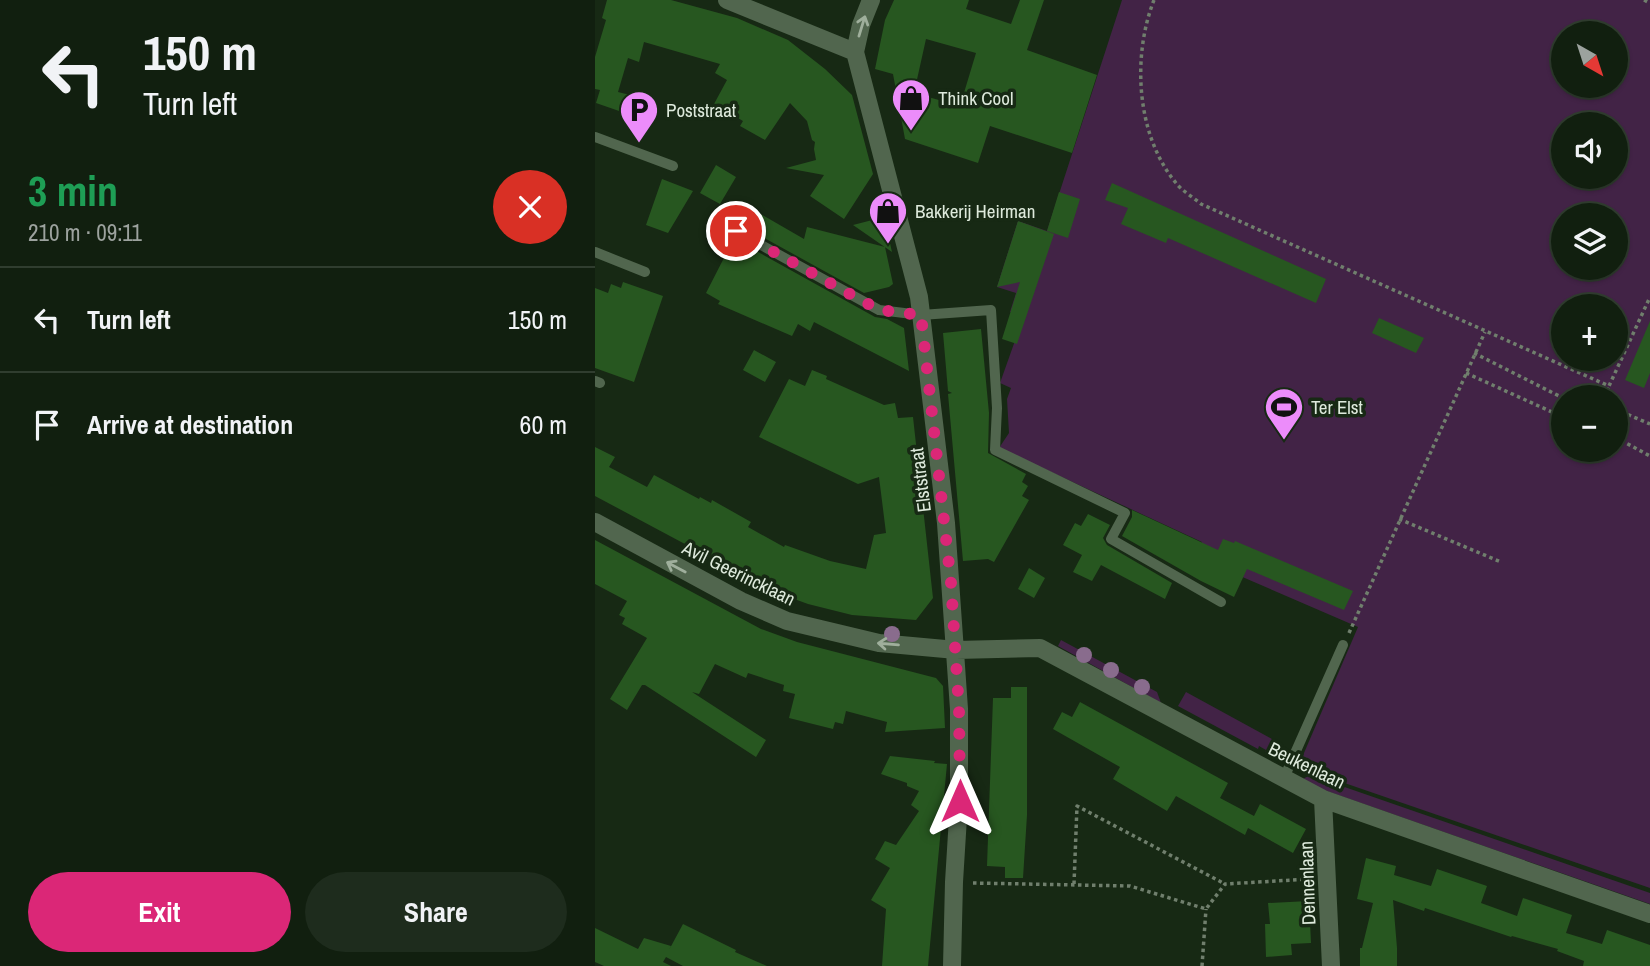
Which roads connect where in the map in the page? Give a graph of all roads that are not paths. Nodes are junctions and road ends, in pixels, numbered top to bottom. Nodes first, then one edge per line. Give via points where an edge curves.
1 (727, 0) edge
2 (871, 0) edge
3 (855, 52) junction
4 (595, 137) edge
5 (673, 166) dead end
6 (714, 219) dead end
7 (595, 252) edge
8 (645, 272) dead end
9 (921, 315) junction
10 (595, 522) edge
11 (1221, 602) dead end
12 (1343, 645) road end
13 (956, 650) junction
14 (1284, 778) junction
15 (1323, 799) junction
16 (1650, 914) edge
17 (952, 966) edge
18 (1331, 966) edge

1 - 3 street
3 -> 2 street, Elststraat
3 - 9 street, Elststraat
4 - 5 lane
6 - 9 lane via 879,310
7 - 8 lane
9 - 11 lane via 991,310 995,450 1125,513 1111,539
9 - 13 street, Elststraat
13 -> 10 street, Avil Geerincklaan via 879,643 787,621
12 - 14 lane
13 - 14 street, Beukenlaan via 1040,648
13 - 17 street, Elststraat via 960,801
14 - 15 street, Beukenlaan
15 - 16 street, Beukenlaan
15 - 18 street, Dennenlaan

